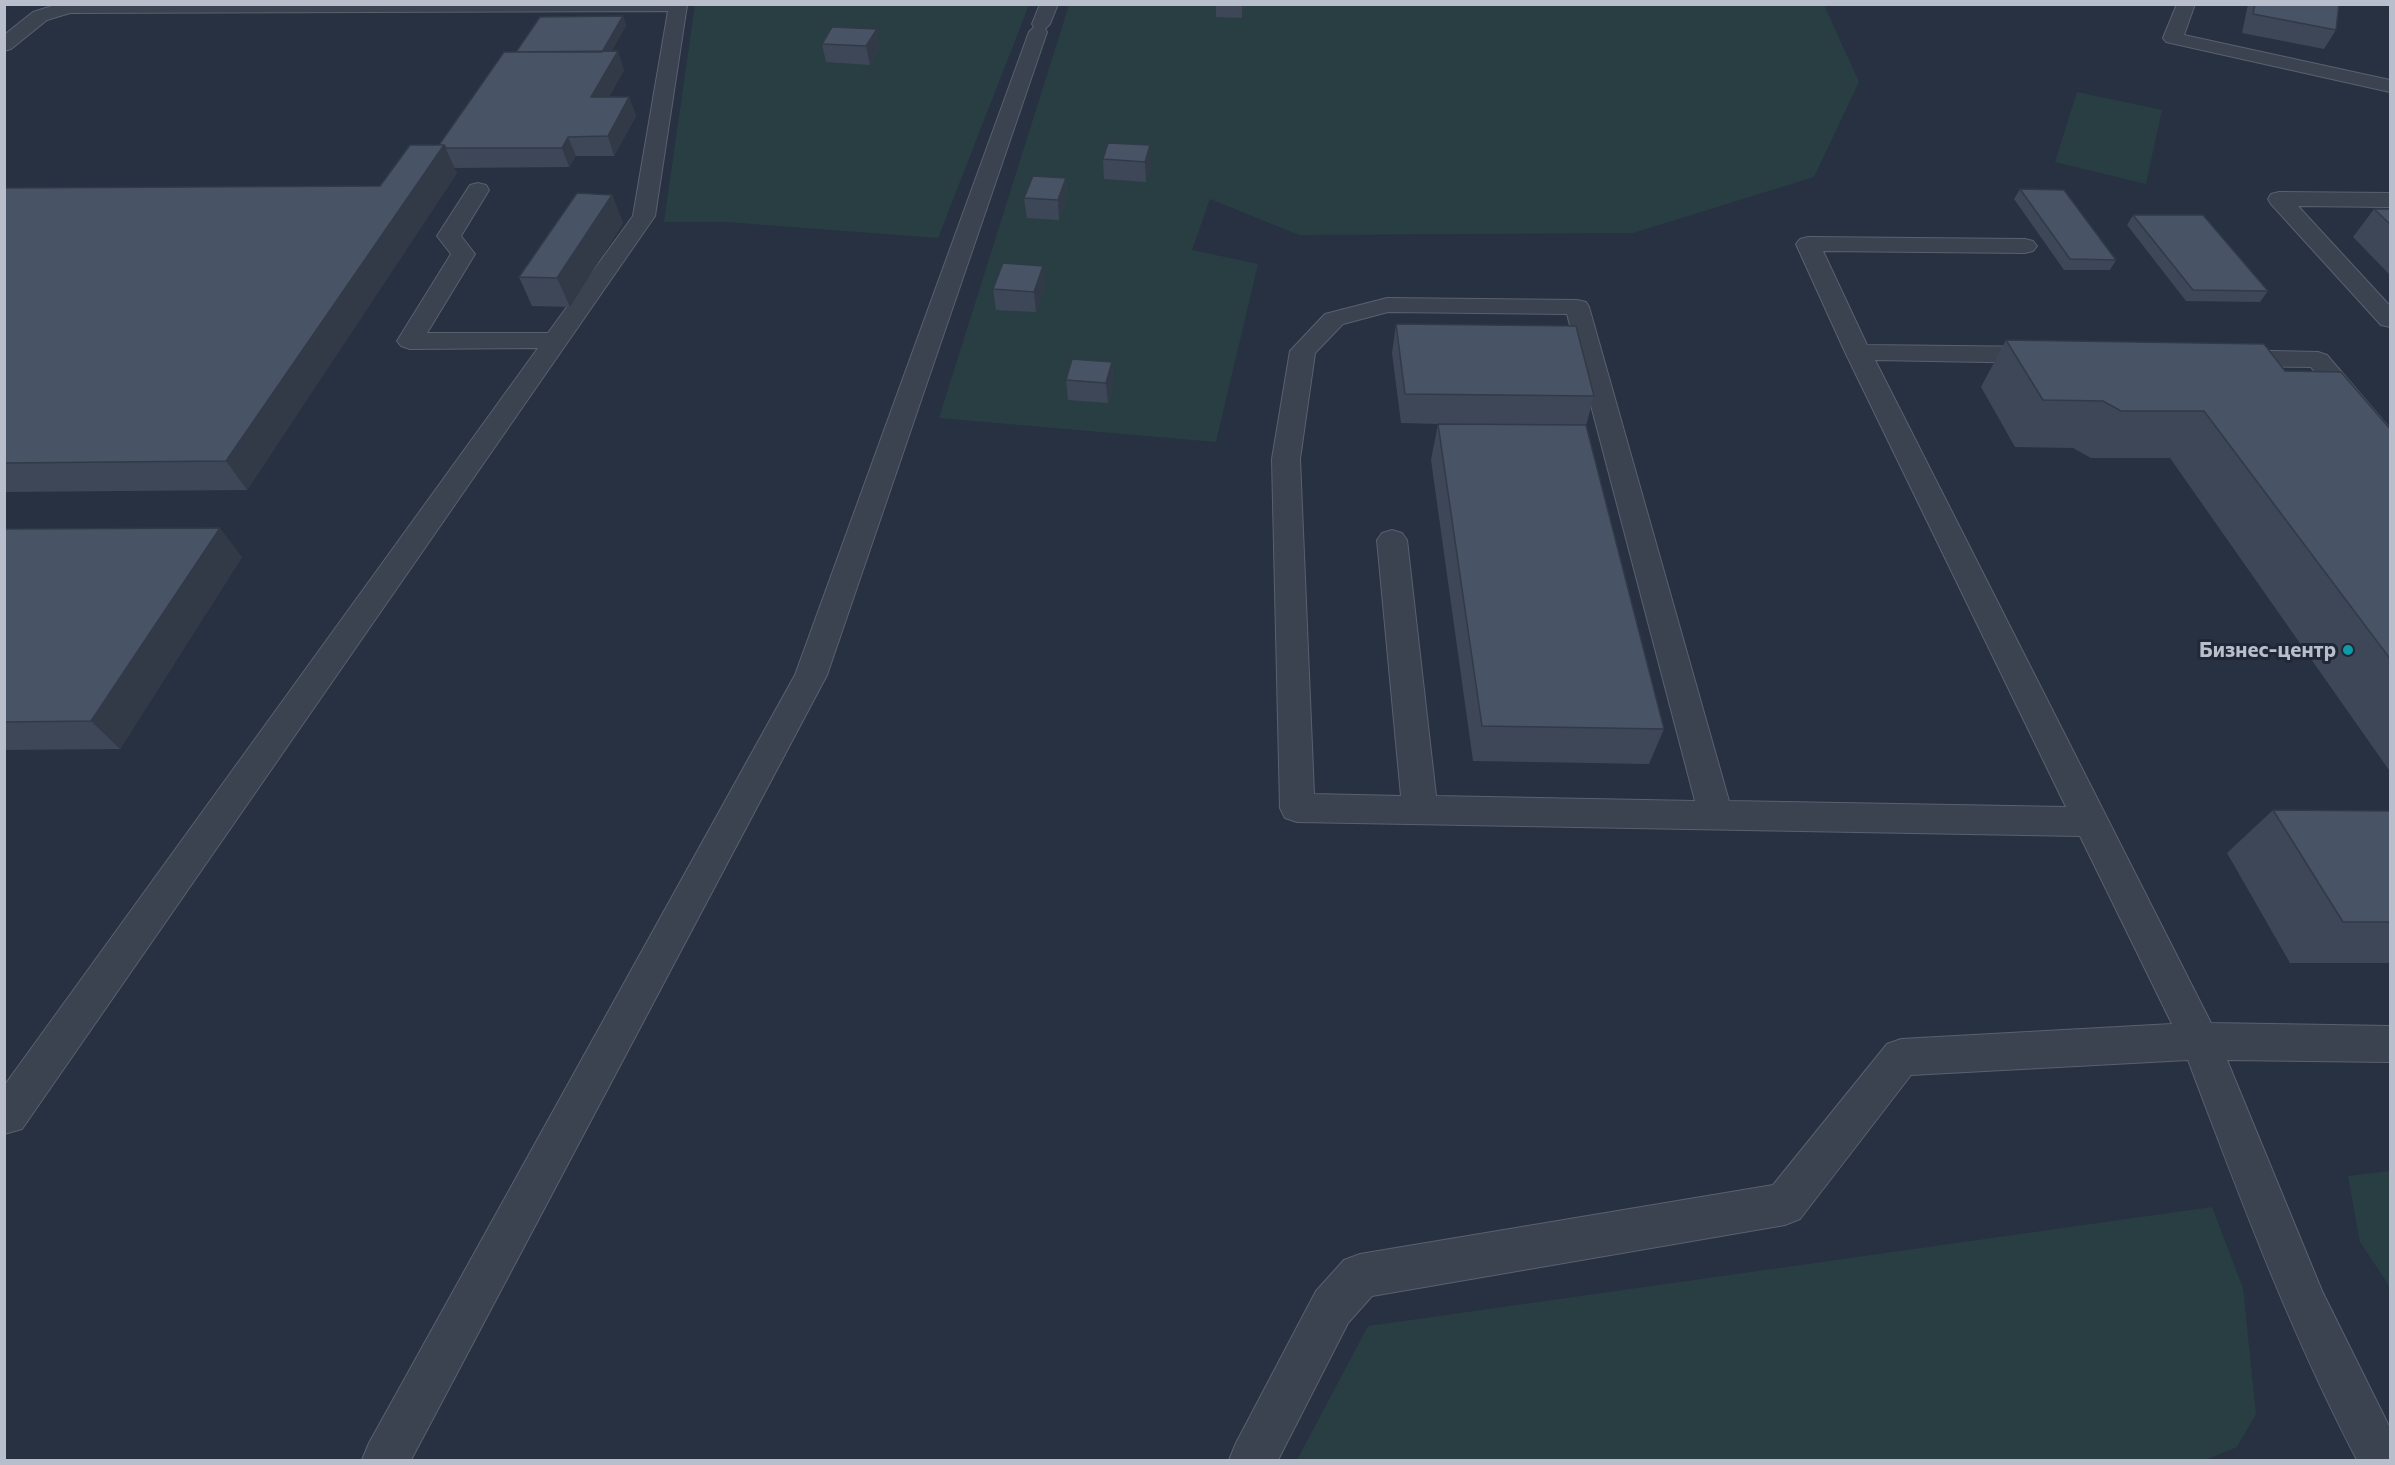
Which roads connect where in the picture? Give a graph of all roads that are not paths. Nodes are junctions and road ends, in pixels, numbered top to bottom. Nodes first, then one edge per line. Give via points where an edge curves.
1 (2186, 4) edge
2 (371, 5) edge
3 (678, 5) edge
4 (1043, 20) edge
5 (4, 45) edge
6 (2391, 86) edge
7 (478, 190) dead end
8 (2391, 200) edge
9 (2025, 246) dead end
10 (2391, 320) edge
11 (556, 340) junction
12 (1858, 352) junction
13 (2071, 356) edge
14 (2212, 358) edge
15 (2391, 446) edge
16 (1392, 540) dead end
17 (1420, 810) junction
18 (1716, 815) junction
19 (2092, 822) junction
20 (2200, 1041) junction
21 (2391, 1044) edge
22 (4, 1115) edge
23 (387, 1461) edge
24 (1253, 1461) edge
25 (2382, 1461) edge

1 - 6 street via 2173,38
2 - 3 street
2 - 5 street via 69,7 40,16
3 - 11 street via 644,216
4 - 23 street via 811,675
7 - 11 street via 449,236 463,254 410,341
8 - 10 street via 2279,199
9 - 12 street via 1808,244
11 - 22 street via 8,1115
12 - 13 street
12 - 19 street
14 - 15 street via 2318,360
16 - 17 street
17 - 18 street
17 - 18 street via 1297,808 1286,459 1303,351 1334,319 1387,305 1577,308
18 - 19 street
19 - 20 street
20 - 21 street
20 - 24 street via 1901,1057 1785,1204 1360,1276 1332,1307
20 - 25 street via 2275,1233 2352,1406

